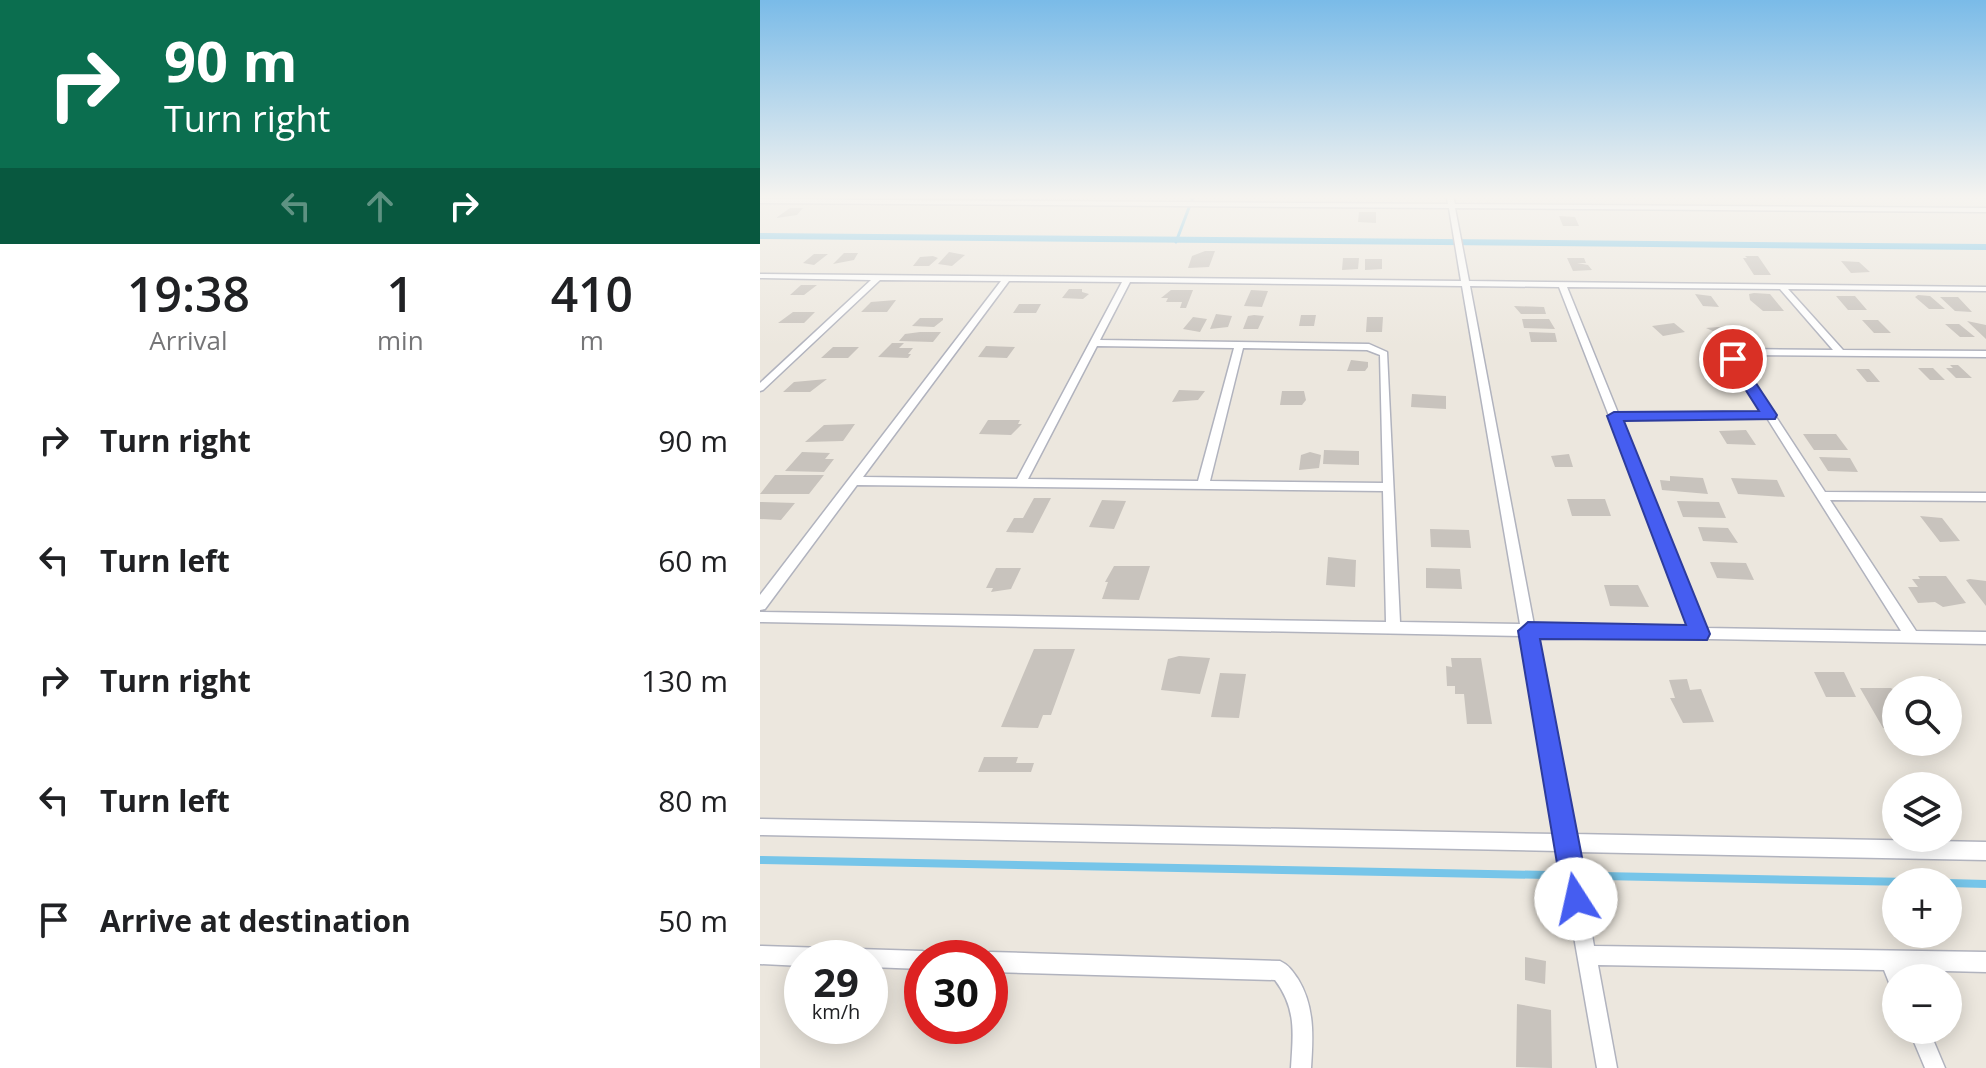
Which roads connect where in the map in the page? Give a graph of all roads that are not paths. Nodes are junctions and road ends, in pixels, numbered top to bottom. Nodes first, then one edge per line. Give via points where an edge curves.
1 (1459, 247) edge
2 (760, 276) edge
3 (879, 276) junction
4 (1007, 278) junction
5 (1128, 279) junction
6 (1466, 283) junction
7 (1562, 284) junction
8 (1782, 287) junction
9 (1986, 289) edge
10 (1095, 343) junction
11 (1239, 345) junction
12 (1840, 352) junction
13 (1986, 354) edge
14 (760, 388) edge
15 (1769, 415) junction
16 (1614, 416) junction
17 (855, 481) junction
18 (1020, 483) junction
19 (1203, 485) junction
20 (1386, 487) junction
21 (1821, 496) junction
22 (1986, 497) edge
23 (760, 605) edge
24 (760, 617) edge
25 (1393, 628) junction
26 (1528, 631) junction
27 (1700, 634) junction
28 (1912, 637) junction
29 (1986, 638) edge
30 (760, 827) edge
31 (1566, 843) junction
32 (1986, 851) edge
33 (760, 955) edge
34 (1586, 955) junction
35 (784, 956) edge
36 (1986, 962) edge
37 (1008, 963) edge
38 (1959, 964) edge
39 (1882, 968) edge
40 (1925, 1044) edge
41 (1301, 1068) edge
42 (1607, 1068) edge
43 (1935, 1068) edge

1 - 6 street
2 - 3 street
3 - 4 street
3 - 14 street
4 - 5 street
4 - 17 street
5 - 6 street
5 - 10 street
6 - 7 street
6 - 26 street
7 - 8 street
7 - 16 street
8 - 9 street
8 - 12 street
10 - 11 street
10 - 18 street
11 - 19 street
11 - 20 street via 1369,347 1384,354
12 - 13 street
12 - 15 street via 1735,352 1733,359
15 - 16 street
15 - 21 street
16 - 27 street
17 - 18 street
17 - 23 street
18 - 19 street
19 - 20 street
20 - 25 street
21 - 22 street
21 - 28 street
24 - 25 street
25 - 26 street
26 - 27 street
26 - 31 street
27 - 28 street
28 - 29 street
30 - 31 street
31 - 32 street
31 - 34 street
33 - 35 street
34 - 39 street
34 - 42 street
36 - 38 street
37 - 41 street via 1280,971 1303,1012
40 - 43 street

